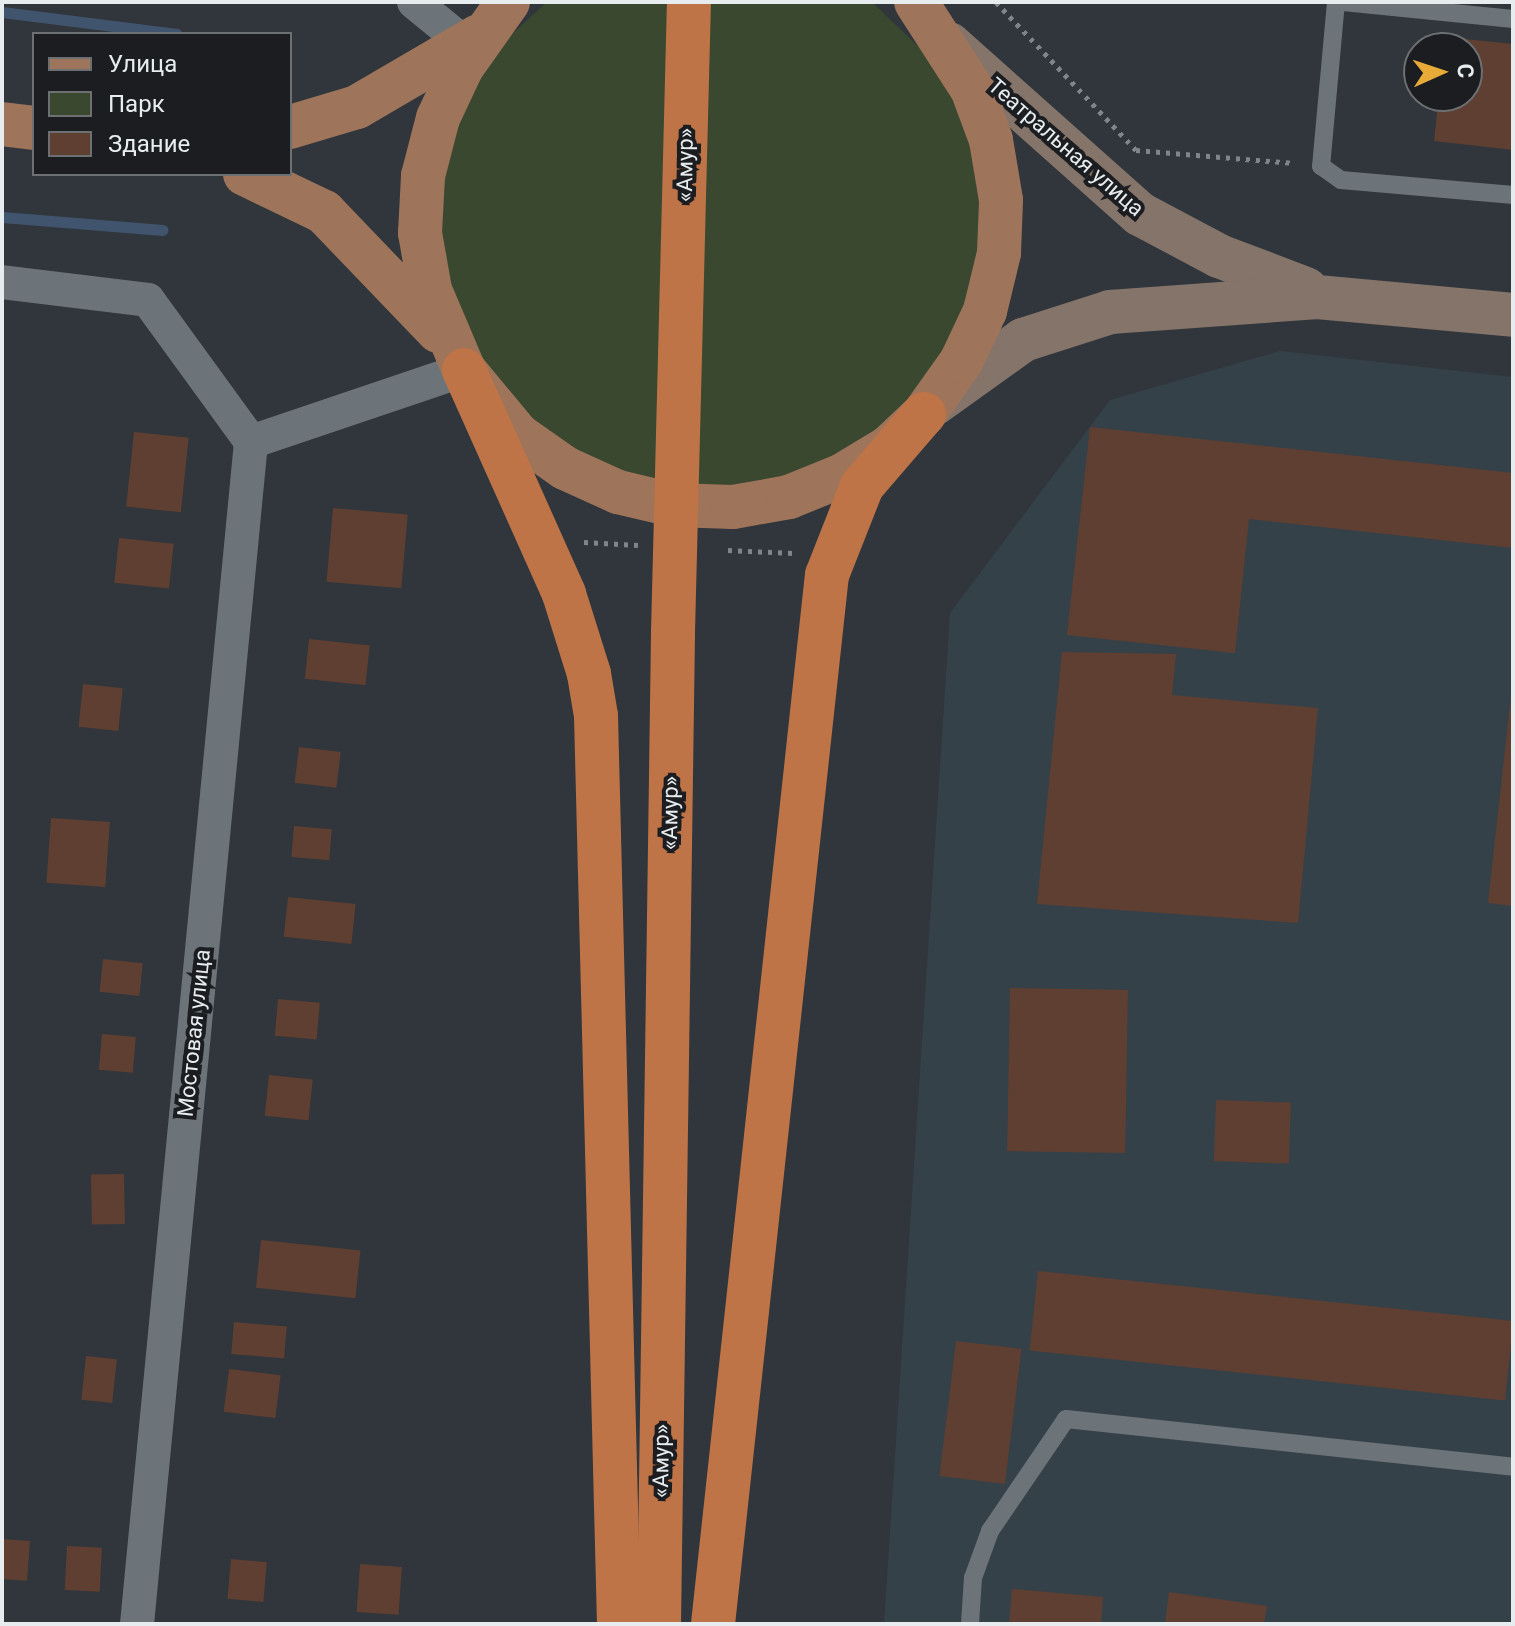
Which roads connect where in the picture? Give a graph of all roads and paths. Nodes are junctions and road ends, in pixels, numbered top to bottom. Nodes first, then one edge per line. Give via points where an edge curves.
1 (414, 2) edge
2 (689, 2) edge
3 (996, 2) edge
4 (1336, 2) edge
5 (1343, 2) edge
6 (918, 11) edge
7 (497, 17) edge
8 (1513, 19) edge
9 (2, 124) edge
10 (292, 126) edge
11 (32, 128) edge
12 (1321, 166) junction
13 (250, 176) edge
14 (1513, 195) edge
15 (2, 282) edge
16 (1344, 297) junction
17 (1513, 315) edge
18 (464, 370) junction
19 (924, 414) junction
20 (251, 442) junction
21 (1513, 1467) edge
22 (137, 1624) edge
23 (619, 1624) edge
24 (659, 1624) edge
25 (713, 1624) edge
26 (970, 1624) edge

1 - 7 street
2 - 24 highway, «Амур» via 673,632
3 - 12 path via 1136,150
4 - 12 lane
5 - 8 lane
6 - 16 main road, Театральная улица via 1140,214 1219,256 1294,286
6 - 19 main road via 972,89 991,140 1001,200 999,253 985,311 961,362
7 - 10 main road via 357,107
7 - 18 main road via 462,67 438,118 423,176 420,233 430,290
9 - 11 main road
12 - 14 lane via 1341,180
13 - 18 main road via 297,196 347,232 436,328
15 - 20 street via 148,300
16 - 17 main road, Театральная улица
16 - 19 main road, Театральная улица via 1198,302 1079,318 1023,340 954,386
18 - 19 main road via 518,435 565,468 618,492 673,505 733,507 789,497 841,476 889,447
18 - 20 street
18 - 23 highway via 564,594 596,716
19 - 25 highway via 862,486 827,575
20 - 22 street, Мостовая улица
21 - 26 lane via 1066,1419 990,1531 973,1578

